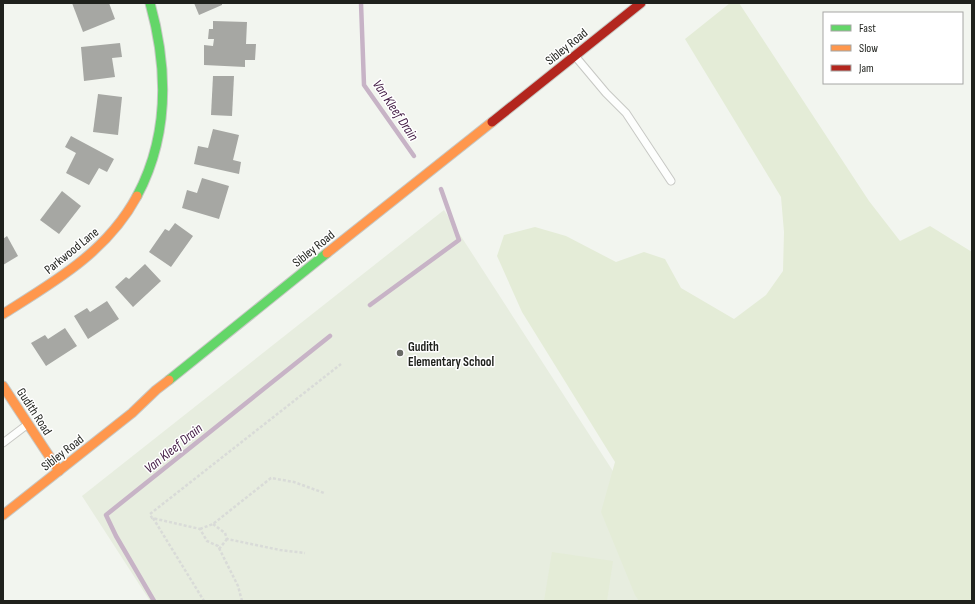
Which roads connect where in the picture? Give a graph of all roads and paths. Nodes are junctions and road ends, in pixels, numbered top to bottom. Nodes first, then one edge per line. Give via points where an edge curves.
1 (150, 3) edge
2 (640, 3) edge
3 (575, 55) junction
4 (671, 181) dead end
5 (3, 314) edge
6 (341, 364) dead end
7 (3, 386) edge
8 (28, 424) junction
9 (3, 443) edge
10 (59, 471) junction
11 (324, 493) dead end
12 (3, 515) edge
13 (152, 518) junction
14 (213, 524) junction
15 (200, 529) junction
16 (227, 539) junction
17 (219, 549) junction
18 (305, 553) dead end
19 (204, 601) edge
20 (242, 601) edge

1 - 5 main road, Parkwood Lane via 163,81 158,140 150,170 124,217 110,236 71,270
2 - 3 main road, Sibley Road
3 - 4 lane via 626,113
3 - 10 main road, Sibley Road via 162,385 132,413
6 - 13 path via 150,514
7 - 8 main road, Gudith Road
8 - 9 lane
8 - 10 main road, Gudith Road
10 - 12 main road, Sibley Road
11 - 14 path via 294,482 271,478
13 - 15 path
13 - 19 path
14 - 15 path
14 - 16 path via 225,532
15 - 17 path via 207,542 218,546
16 - 17 path
16 - 18 path
17 - 20 path via 238,586

